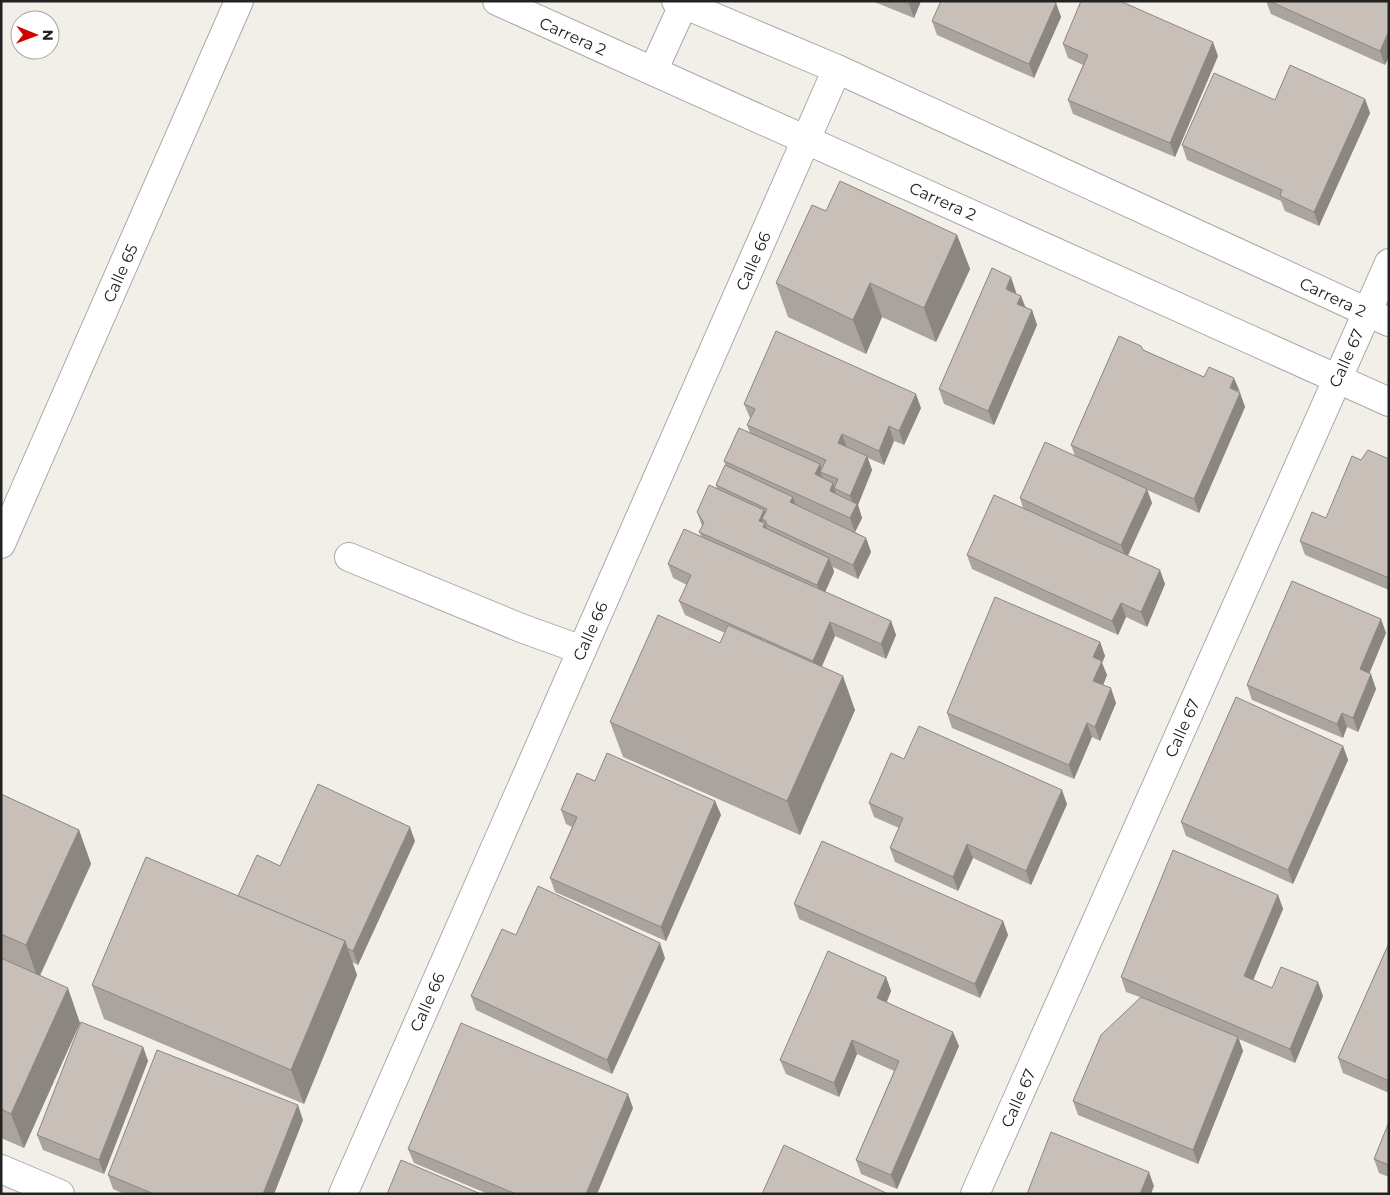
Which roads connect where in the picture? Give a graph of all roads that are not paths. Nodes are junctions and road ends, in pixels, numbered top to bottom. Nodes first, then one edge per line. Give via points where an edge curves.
1 (239, 1) edge
2 (497, 1) edge
3 (681, 2) edge
4 (837, 69) junction
5 (653, 71) junction
6 (806, 140) junction
7 (1389, 263) edge
8 (1378, 317) edge
9 (1338, 378) junction
10 (1389, 402) edge
11 (1, 544) edge
12 (349, 557) dead end
13 (582, 650) junction
14 (1, 1169) edge
15 (60, 1194) edge
16 (343, 1194) edge
17 (975, 1194) edge

1 - 11 street, Calle 65
2 - 5 street, Carrera 2
3 - 4 street, Carrera 2
3 - 5 street
4 - 6 street, Calle 66
4 - 8 street, Carrera 2
5 - 6 street, Carrera 2
6 - 9 street, Carrera 2
6 - 13 street, Calle 66
7 - 8 street, Calle 67
8 - 9 street, Calle 67
9 - 10 street, Carrera 2
9 - 17 street, Calle 67
12 - 13 street
13 - 16 street, Calle 66
14 - 15 street

